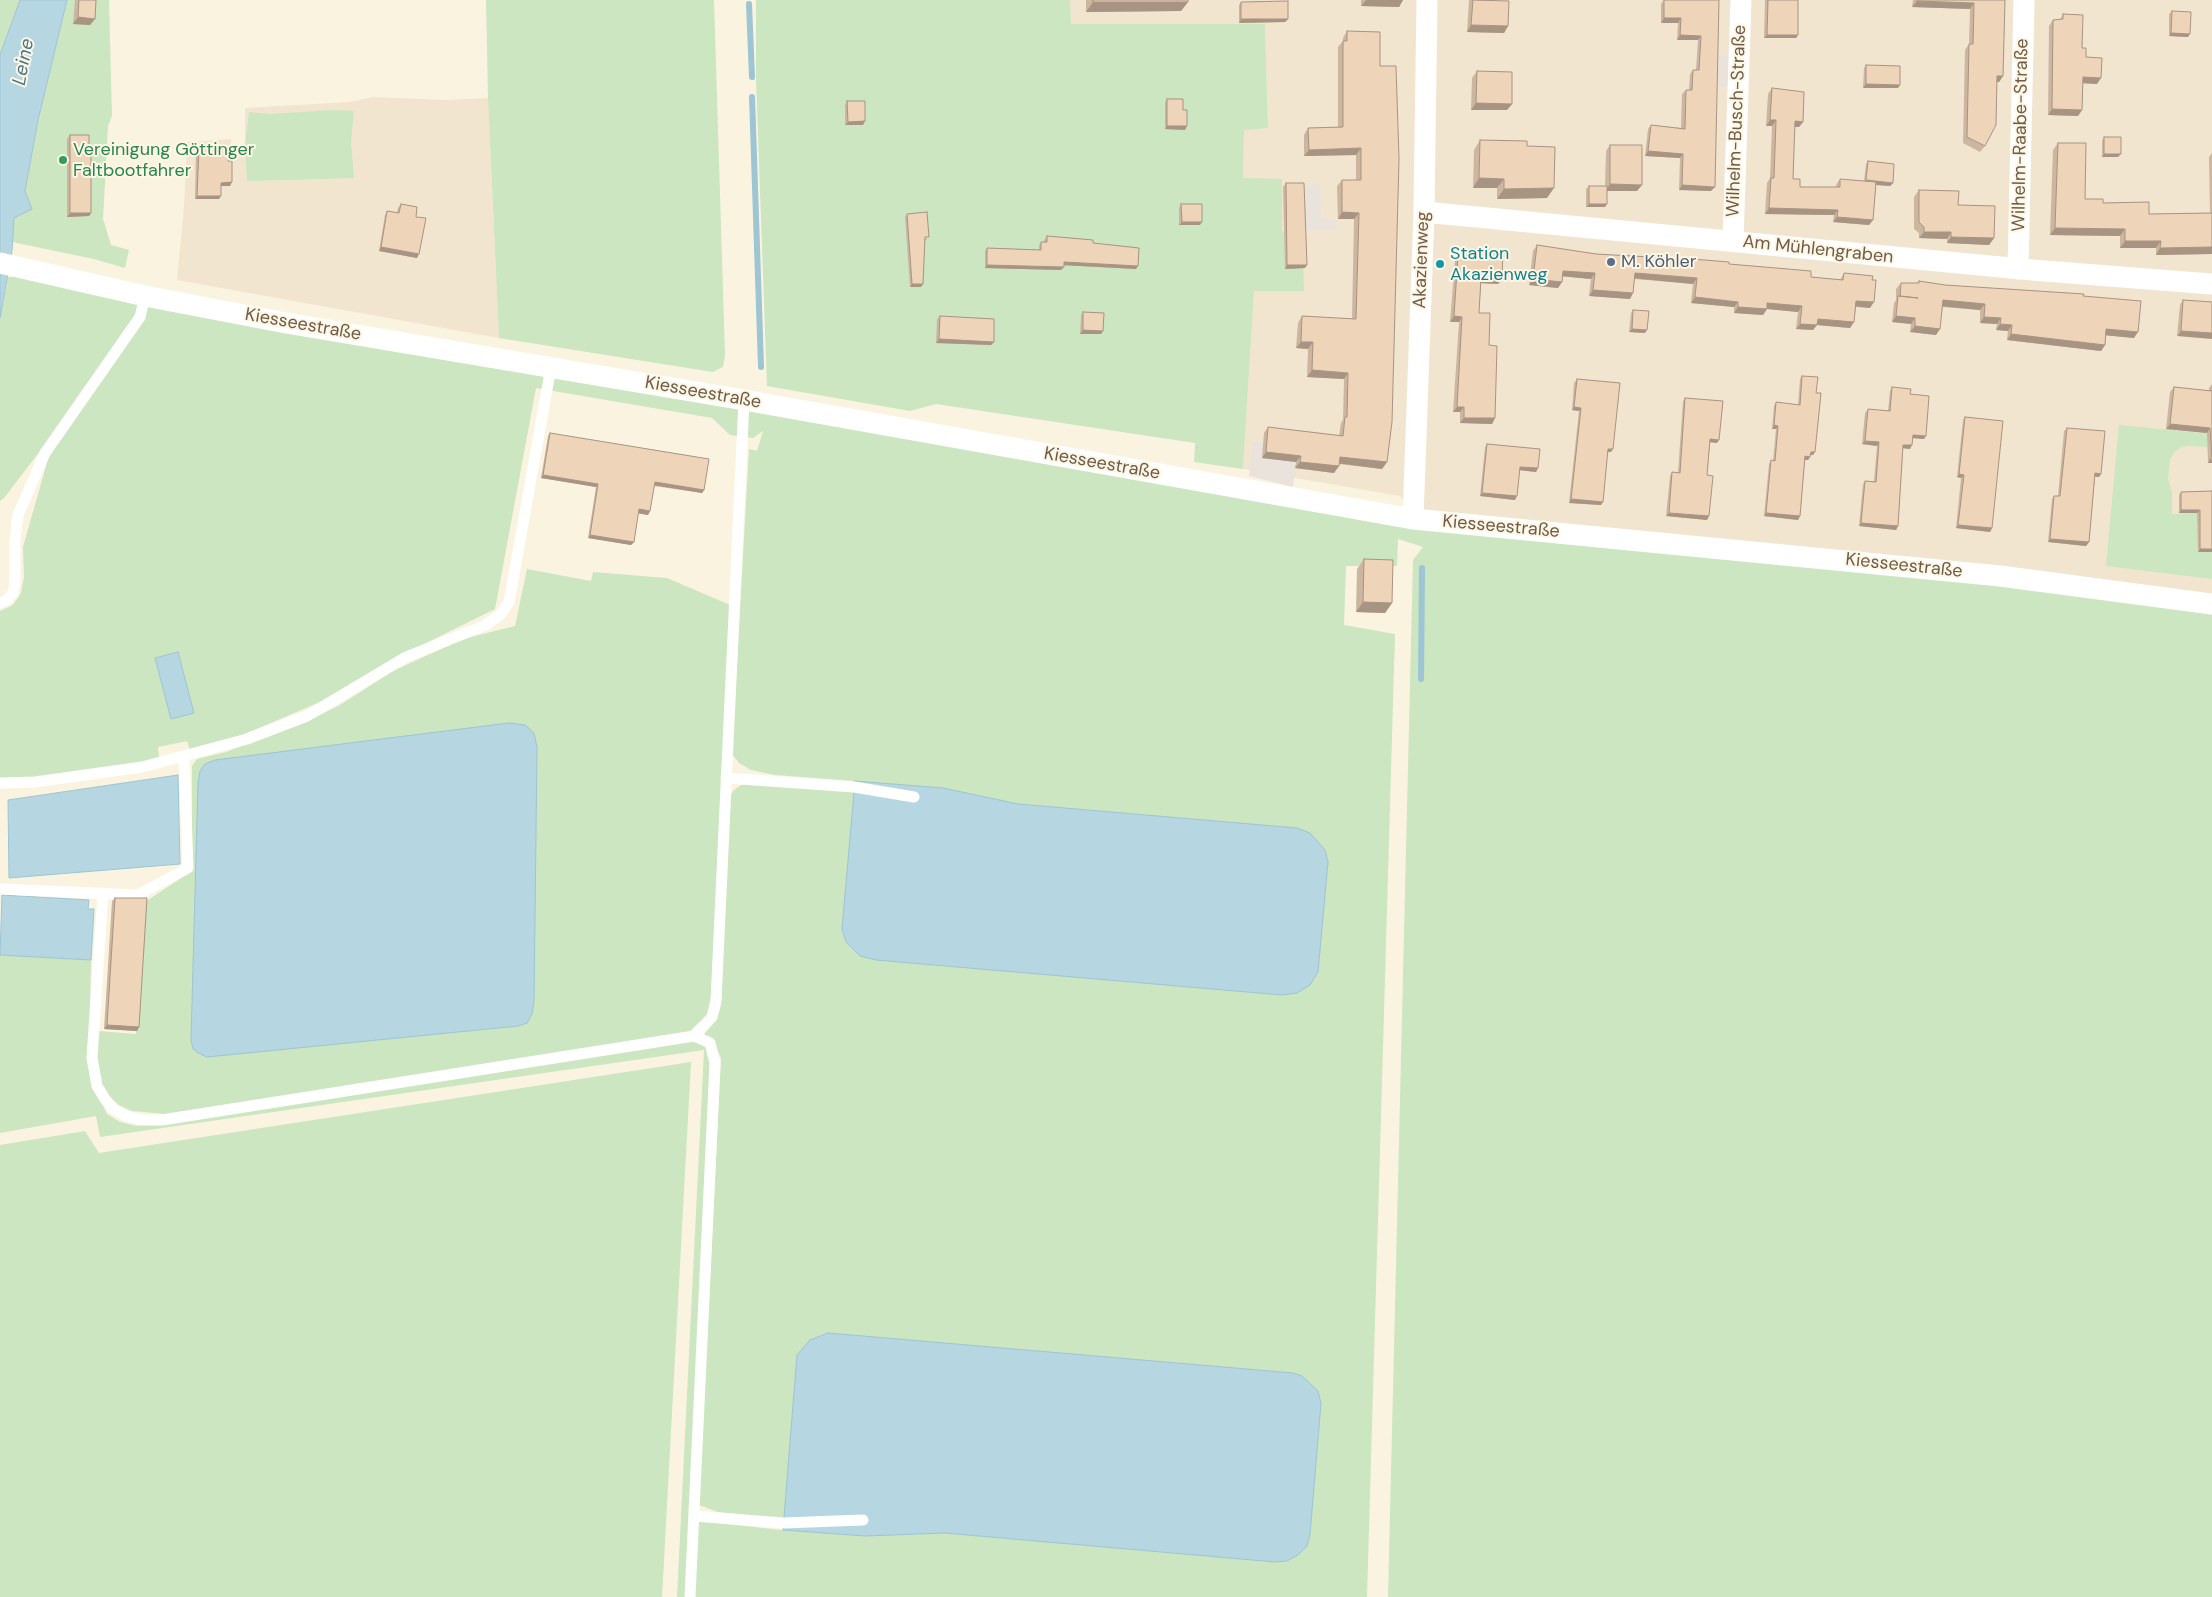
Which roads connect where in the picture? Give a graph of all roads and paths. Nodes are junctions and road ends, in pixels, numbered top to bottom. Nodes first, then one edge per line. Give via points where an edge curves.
1 (1427, 0) edge
2 (1741, 0) edge
3 (2024, 0) edge
4 (1424, 212) junction
5 (1733, 241) junction
6 (7, 264) edge
7 (2018, 269) junction
8 (2212, 284) edge
9 (145, 296) junction
10 (551, 367) junction
11 (744, 400) junction
12 (1413, 519) junction
13 (0, 603) edge
14 (2212, 604) edge
15 (184, 758) junction
16 (726, 778) junction
17 (0, 784) edge
18 (914, 797) dead end
19 (0, 889) edge
20 (102, 893) junction
21 (694, 1036) junction
22 (694, 1516) junction
23 (863, 1520) dead end
24 (690, 1597) edge

1 - 4 street, Akazienweg
2 - 5 street, Wilhelm-Busch-Straße
3 - 7 street, Wilhelm-Raabe-Straße
4 - 5 street, Am Mühlengraben
4 - 12 street, Akazienweg
5 - 7 street, Am Mühlengraben
6 - 9 street, Kiesseestraße
7 - 8 street, Am Mühlengraben
9 - 10 street, Kiesseestraße
9 - 13 lane via 140,317 45,453 18,515 13,593
10 - 11 street, Kiesseestraße
10 - 15 lane via 509,602 501,614 486,625 406,657 306,716 247,739
11 - 12 street, Kiesseestraße
11 - 16 lane
12 - 14 street, Kiesseestraße via 2000,576
15 - 17 lane via 123,770
15 - 20 lane via 188,868 138,895
16 - 18 lane via 854,787
16 - 21 lane via 716,1001 712,1017
19 - 20 lane
20 - 21 lane via 92,1058 97,1086 104,1099 126,1116 162,1120
21 - 22 lane via 710,1043 716,1063
22 - 23 lane via 783,1523
22 - 24 lane

